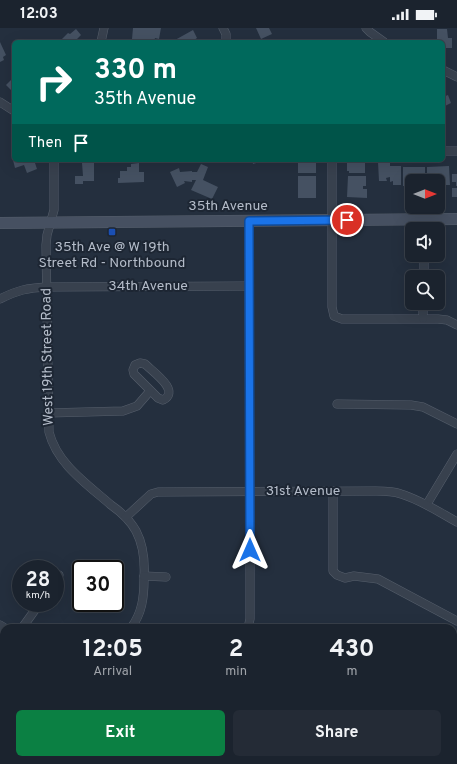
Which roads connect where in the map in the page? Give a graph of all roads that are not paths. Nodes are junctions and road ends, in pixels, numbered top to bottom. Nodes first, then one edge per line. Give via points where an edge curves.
1 (104, 28) edge
2 (223, 28) edge
3 (366, 28) edge
4 (101, 40) edge
5 (226, 40) edge
6 (381, 40) edge
7 (445, 71) edge
8 (457, 77) edge
9 (0, 102) edge
10 (12, 110) edge
11 (445, 150) edge
12 (457, 151) edge
13 (54, 162) edge
14 (332, 162) edge
15 (457, 219) edge
16 (332, 220) junction
17 (249, 221) junction
18 (51, 222) junction
19 (0, 223) edge
20 (249, 286) junction
21 (47, 287) junction
22 (0, 299) edge
23 (423, 310) edge
24 (423, 318) junction
25 (457, 324) edge
26 (150, 391) junction
27 (337, 404) dead end
28 (48, 413) junction
29 (457, 424) edge
30 (457, 454) edge
31 (250, 491) junction
32 (333, 491) junction
33 (427, 504) junction
34 (126, 517) junction
35 (457, 522) edge
36 (144, 576) junction
37 (166, 577) dead end
38 (34, 612) edge
39 (457, 621) edge
40 (25, 624) edge
41 (134, 624) edge
42 (249, 624) edge

1 - 4 street
2 - 5 street
3 - 6 street
7 - 8 street
9 - 10 street
11 - 12 street
13 - 18 street, West 19th Street Road via 54,210
14 - 16 street
15 - 16 main road, 35th Avenue
16 - 17 main road, 35th Avenue
16 - 24 street via 334,316 342,319
17 - 18 main road, 35th Avenue
17 - 20 street
18 - 19 main road, 35th Avenue
18 - 21 street, West 19th Street Road via 47,235
20 - 21 street, 34th Avenue
20 - 31 street
21 - 22 street, 34th Avenue via 16,291
21 - 28 street, West 19th Street Road
23 - 24 street
24 - 25 street via 447,320
26 - 26 street via 134,374 135,365 145,364 169,387 170,393 168,398 163,400
26 - 28 street via 137,406 123,412
27 - 29 street via 417,406
28 - 34 street, West 19th Street Road via 52,443 60,458
30 - 33 street
31 - 32 street, 31st Avenue
31 - 34 street, 31st Avenue via 158,492 151,494
31 - 42 street
32 - 33 street, 31st Avenue via 399,493
32 - 39 street via 333,571 345,578 354,576 378,579
33 - 35 street, 31st Avenue
34 - 36 street, West 19th Street Road via 142,545
36 - 37 street
36 - 41 street, West 19th Street Road via 142,606
38 - 40 street

